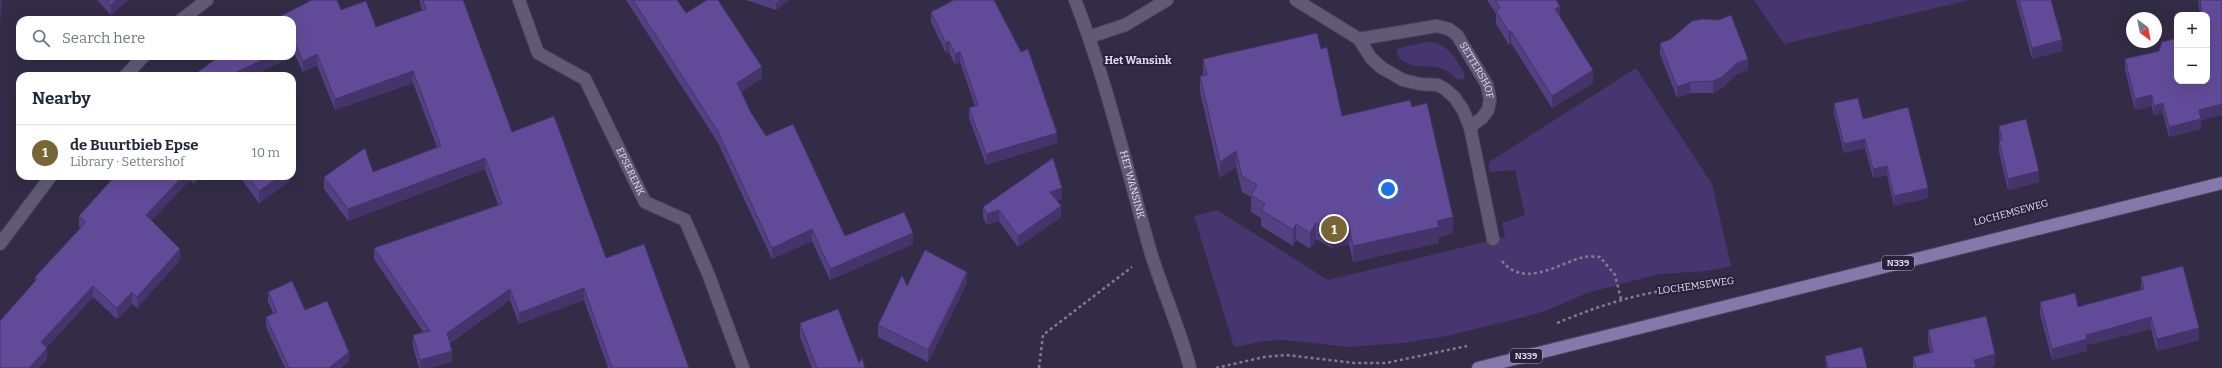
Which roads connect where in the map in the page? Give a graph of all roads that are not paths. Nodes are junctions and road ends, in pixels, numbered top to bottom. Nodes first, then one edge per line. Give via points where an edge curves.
1 (207, 0) edge
2 (519, 0) edge
3 (1075, 0) edge
4 (1167, 0) edge
5 (1296, 0) edge
6 (186, 16) edge
7 (1090, 37) junction
8 (1359, 39) junction
9 (140, 60) edge
10 (129, 72) edge
11 (1470, 127) junction
12 (48, 180) edge
13 (2222, 183) edge
14 (1493, 239) road end
15 (0, 244) edge
16 (743, 368) edge
17 (1190, 368) edge
18 (1478, 368) edge

1 - 6 street
2 - 16 street, EPSERENK via 538,53 585,79 646,202 685,220
3 - 7 street, HET WANSINK
4 - 7 street via 1125,25
5 - 8 street
7 - 17 street, HET WANSINK via 1151,252
8 - 11 street via 1371,58 1382,68 1403,80 1438,85 1445,89 1463,110
8 - 11 street, SETTERSHOF via 1437,26 1457,35 1487,86 1490,99 1488,110
9 - 10 street
11 - 14 street
12 - 15 street
13 - 18 main road, LOCHEMSEWEG / N339

